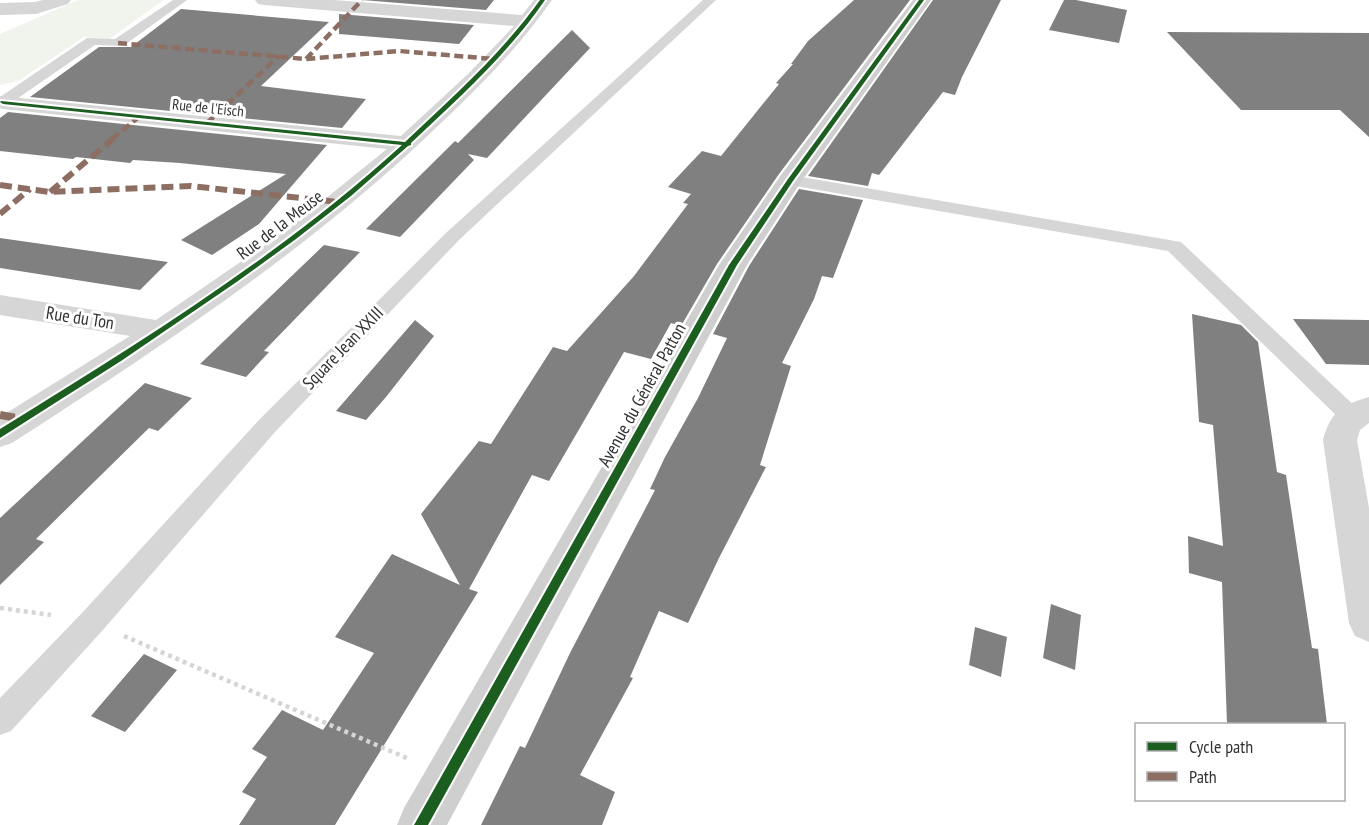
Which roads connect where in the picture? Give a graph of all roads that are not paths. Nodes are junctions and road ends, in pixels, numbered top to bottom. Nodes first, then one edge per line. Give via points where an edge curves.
1 (62, 0) edge
2 (181, 0) edge
3 (264, 0) edge
4 (710, 0) edge
5 (922, 0) edge
6 (0, 9) edge
7 (536, 11) edge
8 (2, 102) edge
9 (409, 144) junction
10 (790, 180) junction
11 (0, 305) edge
12 (160, 331) junction
13 (1360, 413) edge
14 (0, 434) edge
15 (1369, 623) edge
16 (0, 720) edge
17 (421, 825) edge

1 - 6 street via 36,8
2 - 8 lane via 118,43 92,41
3 - 7 street
4 - 16 lane, Square Jean XXIII via 453,236 267,426
5 - 10 main road, Avenue du Général Patton
7 - 9 street, Rue de la Meuse via 494,60
8 - 9 street, Rue de l'Eisch
9 - 12 street, Rue de la Meuse via 338,202
10 - 13 lane via 1174,246
10 - 17 main road, Avenue du Général Patton via 733,265
11 - 12 street, Rue du Ton
12 - 14 street, Rue de la Meuse
13 - 15 street via 1344,424 1340,440

